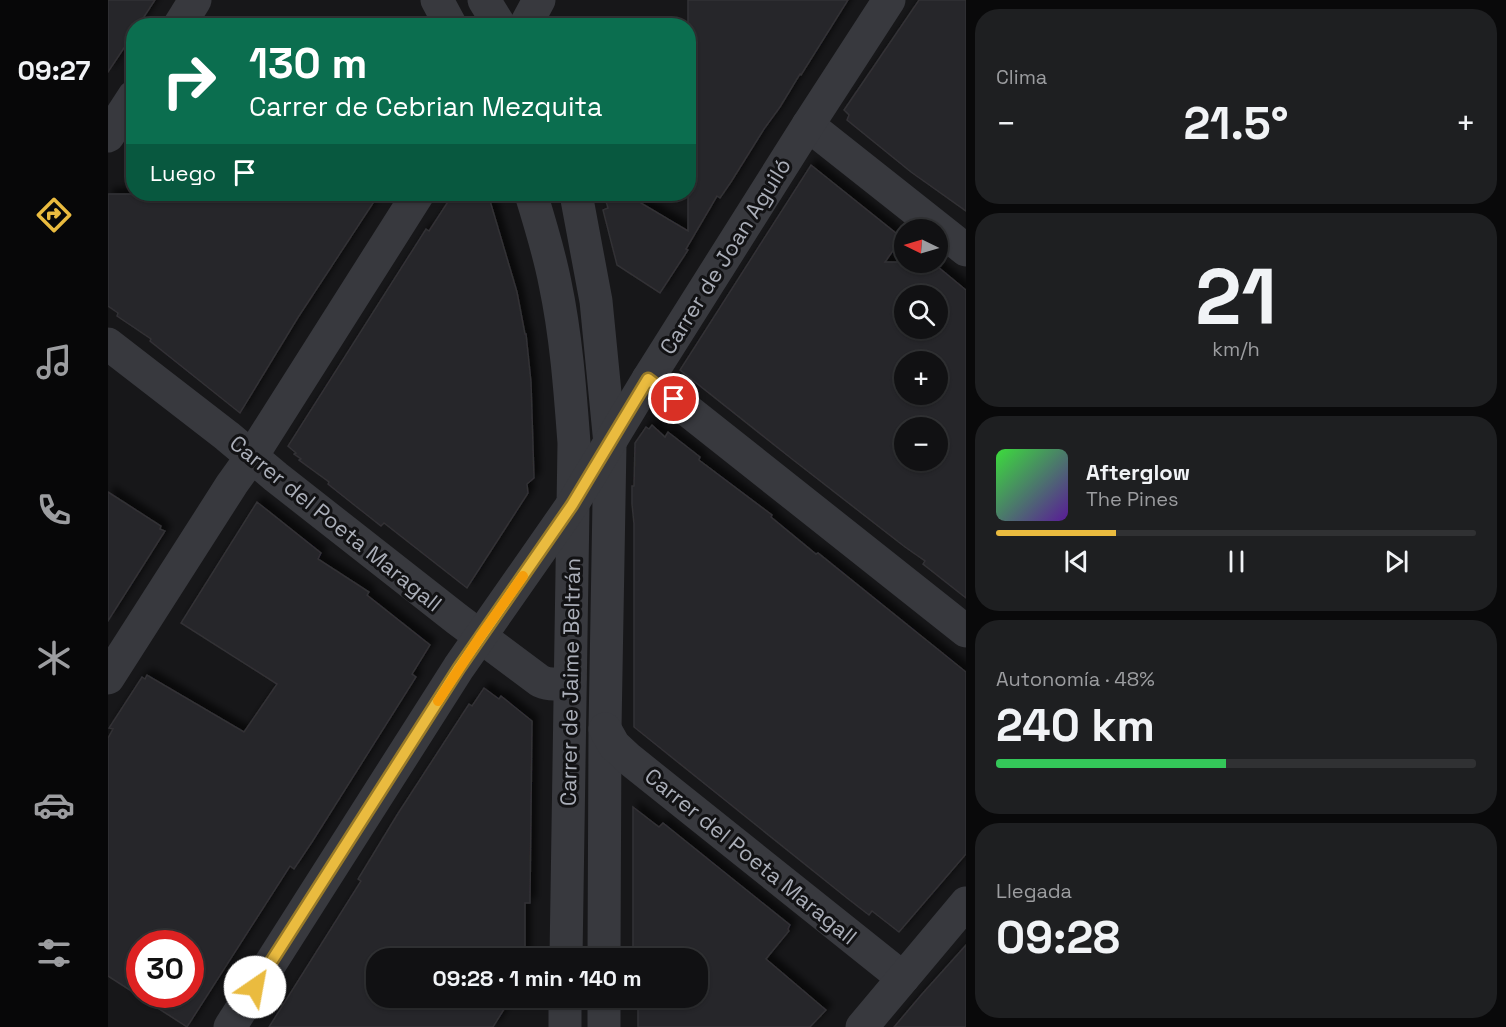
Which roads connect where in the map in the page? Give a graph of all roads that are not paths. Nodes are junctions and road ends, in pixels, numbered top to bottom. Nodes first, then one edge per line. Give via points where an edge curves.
1 (195, 0) edge
2 (437, 0) edge
3 (484, 0) edge
4 (539, 0) edge
5 (889, 0) edge
6 (184, 18) edge
7 (447, 18) edge
8 (495, 18) edge
9 (529, 18) edge
10 (126, 108) edge
11 (808, 125) junction
12 (108, 136) edge
13 (414, 201) edge
14 (533, 201) edge
15 (577, 201) edge
16 (966, 250) edge
17 (108, 344) edge
18 (648, 379) junction
19 (610, 444) junction
20 (252, 456) junction
21 (572, 505) junction
22 (966, 631) edge
23 (480, 637) junction
24 (108, 678) edge
25 (570, 678) junction
26 (605, 729) junction
27 (966, 903) edge
28 (566, 948) edge
29 (604, 948) edge
30 (903, 978) junction
31 (565, 1008) edge
32 (604, 1008) edge
33 (230, 1027) edge
34 (565, 1027) edge
35 (604, 1027) edge
36 (862, 1027) edge

1 - 6 street
2 - 7 street
3 - 8 street
4 - 9 street
5 - 11 street, Carrer de Joan Aguiló
10 - 12 street
11 - 16 street
11 - 18 street, Carrer de Joan Aguiló
13 - 20 street
14 - 21 street, Carrer de Jaime Beltrán via 553,273 564,337 574,443
15 - 19 street, Carrer de Jaime Beltrán via 596,301
17 - 20 street, Carrer del Poeta Maragall
18 - 19 street, Carrer de Joan Aguiló
18 - 22 street
19 - 21 street, Carrer de Joan Aguiló
19 - 26 street, Carrer de Jaime Beltrán
20 - 23 street, Carrer del Poeta Maragall
20 - 24 street
21 - 23 street, Carrer de Joan Aguiló
21 - 25 street, Carrer de Jaime Beltrán
23 - 25 street, Carrer del Poeta Maragall via 540,681 562,684
23 - 33 street, Carrer de Joan Aguiló
25 - 28 street, Carrer de Jaime Beltrán
26 - 29 street, Carrer de Jaime Beltrán
26 - 30 street, Carrer del Poeta Maragall via 614,746 629,759
27 - 30 street
30 - 36 street
31 - 34 street
32 - 35 street

